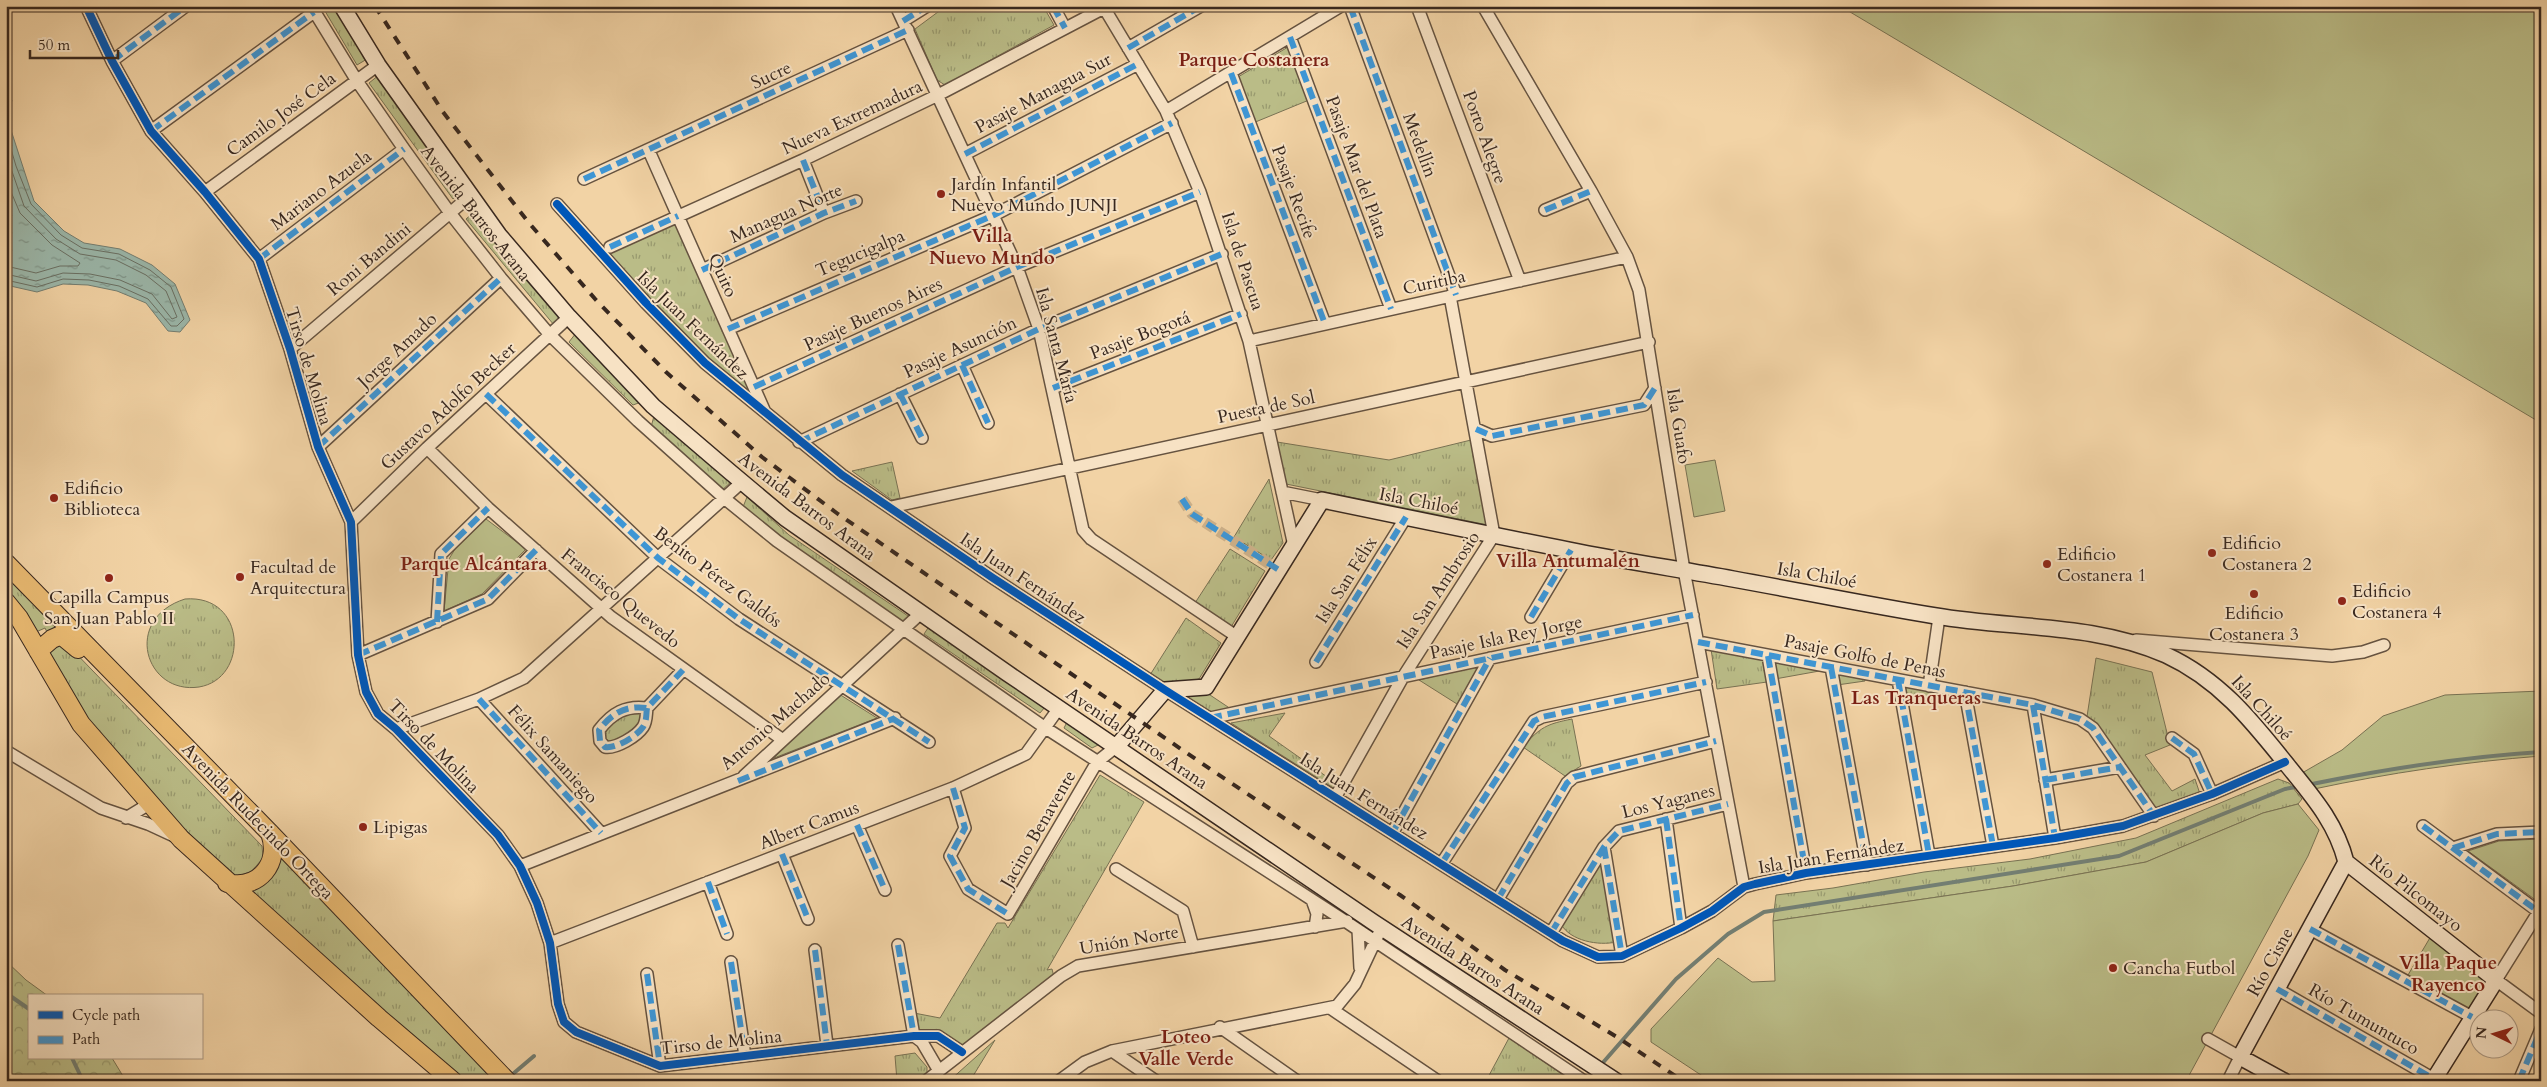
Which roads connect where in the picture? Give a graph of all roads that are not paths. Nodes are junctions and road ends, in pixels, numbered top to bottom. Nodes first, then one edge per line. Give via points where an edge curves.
1 (86, 6) edge
2 (186, 6) edge
3 (342, 6) edge
4 (896, 6) edge
5 (927, 6) edge
6 (1053, 6) edge
7 (1201, 6) edge
8 (1341, 6) edge
9 (1350, 6) edge
10 (1417, 6) edge
11 (1483, 6) edge
12 (1103, 7) edge
13 (313, 9) edge
14 (905, 26) junction
15 (1065, 28) junction
16 (1290, 37) junction
17 (1128, 48) junction
18 (112, 60) junction
19 (1138, 64) junction
20 (378, 65) junction
21 (1231, 72) junction
22 (357, 81) junction
23 (938, 95) junction
24 (1166, 110) junction
25 (1172, 122) junction
26 (151, 131) junction
27 (404, 149) junction
28 (649, 151) junction
29 (965, 154) junction
30 (803, 160) junction
31 (584, 179) dead end
32 (1592, 191) junction
33 (204, 192) junction
34 (1200, 192) junction
35 (470, 196) junction
36 (856, 201) dead end
37 (557, 204) dead end
38 (1545, 210) dead end
39 (450, 213) junction
40 (824, 213) junction
41 (994, 215) junction
42 (678, 216) junction
43 (610, 246) dead end
44 (1222, 254) junction
45 (1627, 257) junction
46 (259, 258) junction
47 (1018, 267) junction
48 (702, 270) junction
49 (500, 278) junction
50 (1520, 281) junction
51 (1453, 296) junction
52 (1391, 309) junction
53 (1241, 314) junction
54 (569, 317) junction
55 (1325, 324) junction
56 (728, 329) junction
57 (1039, 329) junction
58 (550, 335) junction
59 (1250, 341) junction
60 (1649, 342) junction
61 (290, 349) junction
62 (962, 365) junction
63 (1466, 382) junction
64 (754, 387) junction
65 (1052, 388) junction
66 (1655, 388) junction
67 (486, 394) junction
68 (900, 394) junction
69 (653, 406) junction
70 (766, 414) junction
71 (638, 421) junction
72 (988, 423) dead end
73 (1267, 425) junction
74 (1476, 429) junction
75 (922, 438) dead end
76 (799, 442) junction
77 (318, 447) junction
78 (427, 448) junction
79 (1068, 468) junction
80 (742, 482) junction
81 (1282, 492) junction
82 (724, 498) junction
83 (1322, 500) junction
84 (891, 507) junction
85 (488, 508) junction
86 (1406, 517) junction
87 (351, 522) junction
88 (1494, 535) junction
89 (1294, 546) junction
90 (536, 550) junction
91 (1571, 550) junction
92 (658, 558) junction
93 (6, 564) edge
94 (1684, 570) junction
95 (6, 602) edge
96 (601, 607) junction
97 (921, 613) junction
98 (1693, 615) junction
99 (1531, 617) dead end
100 (1939, 617) junction
101 (436, 622) junction
102 (903, 630) junction
103 (1236, 636) junction
104 (2115, 638) junction
105 (1698, 642) junction
106 (2384, 644) dead end
107 (38, 651) junction
108 (358, 655) junction
109 (1768, 656) junction
110 (99, 658) junction
111 (1490, 658) junction
112 (1316, 662) dead end
113 (1831, 667) junction
114 (682, 670) junction
115 (1403, 677) junction
116 (1898, 680) junction
117 (1706, 682) junction
118 (842, 686) junction
119 (1929, 686) junction
120 (1165, 690) junction
121 (1965, 692) junction
122 (479, 699) junction
123 (2033, 705) junction
124 (647, 708) dead end
125 (1059, 708) junction
126 (895, 718) junction
127 (1210, 718) junction
128 (1044, 727) junction
129 (396, 729) junction
130 (2172, 738) dead end
131 (783, 740) junction
132 (1716, 741) junction
133 (929, 742) dead end
134 (1117, 746) junction
135 (6, 752) edge
136 (1097, 762) junction
137 (2285, 762) junction
138 (2120, 767) junction
139 (2298, 778) joint
140 (2045, 780) junction
141 (738, 781) junction
142 (953, 788) junction
143 (2212, 794) junction
144 (1336, 796) junction
145 (149, 804) junction
146 (1728, 804) junction
147 (2154, 816) junction
148 (126, 818) junction
149 (1666, 819) junction
150 (857, 825) junction
151 (2423, 826) dead end
152 (1393, 832) junction
153 (2541, 832) edge
154 (270, 833) junction
155 (601, 833) junction
156 (2055, 838) junction
157 (181, 839) junction
158 (1993, 846) junction
159 (1604, 847) junction
160 (2453, 848) junction
161 (782, 854) junction
162 (1929, 855) junction
163 (2346, 862) junction
164 (1442, 864) junction
165 (1867, 865) junction
166 (520, 866) junction
167 (1116, 869) dead end
168 (1806, 874) junction
169 (708, 882) junction
170 (227, 883) junction
171 (1744, 887) junction
172 (884, 890) dead end
173 (1498, 899) junction
174 (1312, 900) junction
175 (1348, 905) junction
176 (2540, 910) edge
177 (808, 919) dead end
178 (1345, 921) junction
179 (1315, 927) junction
180 (1682, 928) junction
181 (2310, 929) junction
182 (1358, 930) junction
183 (1377, 930) junction
184 (1551, 933) junction
185 (727, 934) dead end
186 (550, 943) junction
187 (898, 945) dead end
188 (1193, 947) junction
189 (815, 950) dead end
190 (1622, 956) junction
191 (731, 962) dead end
192 (1360, 973) junction
193 (647, 974) dead end
194 (2496, 980) junction
195 (2277, 989) junction
196 (1330, 1008) junction
197 (2477, 1010) edge
198 (2541, 1013) edge
199 (2470, 1016) edge
200 (2470, 1020) edge
201 (1220, 1028) junction
202 (2541, 1029) edge
203 (914, 1036) junction
204 (2208, 1039) dead end
205 (827, 1045) junction
206 (1112, 1051) junction
207 (962, 1052) junction
208 (745, 1056) junction
209 (2240, 1057) junction
210 (660, 1066) junction
211 (939, 1071) junction
212 (2433, 1080) edge
213 (453, 1081) edge
214 (507, 1081) edge
215 (926, 1081) edge
216 (1059, 1081) edge
217 (1156, 1081) edge
218 (1297, 1081) edge
219 (1438, 1081) edge
220 (1584, 1081) edge
221 (1616, 1081) edge
222 (2228, 1081) edge
223 (2284, 1081) edge
224 (2519, 1081) edge

1 - 18 street, Tirso de Molina
2 - 18 street
3 - 20 street, Avenida Barros Arana
4 - 14 street, Isla Santa María
5 - 14 street, Sucre
6 - 15 street
7 - 17 street
8 - 16 street
9 - 51 street, Medellín
10 - 50 street, Porto Alegre
11 - 32 street, Isla Guafo
12 - 15 street, Nueva Extremadura
12 - 17 street, Isla de Pascua
13 - 22 street, Avenida Barros Arana
13 - 26 street
14 - 23 street, Isla Santa María
14 - 28 street, Sucre
15 - 23 street, Nueva Extremadura
16 - 21 street
16 - 52 street, Pasaje Mar del Plata
17 - 19 street, Isla de Pascua
18 - 26 street, Tirso de Molina
19 - 24 street, Isla de Pascua
19 - 29 street, Pasaje Managua Sur
20 - 22 street, Camilo José Cela
20 - 35 street, Avenida Barros Arana
21 - 24 street
21 - 55 street, Pasaje Recife
22 - 27 street, Avenida Barros Arana
22 - 33 street, Camilo José Cela
23 - 29 street, Isla Santa María
23 - 30 street, Nueva Extremadura
24 - 25 street, Isla de Pascua
25 - 34 street, Isla de Pascua
25 - 41 street, Tegucigalpa
26 - 33 street, Tirso de Molina
27 - 39 street, Avenida Barros Arana
27 - 46 street, Mariano Azuela
28 - 31 street, Sucre
28 - 42 street, Quito
29 - 41 street, Isla Santa María
30 - 40 street
30 - 42 street, Nueva Extremadura
32 - 38 street
32 - 45 street, Isla Guafo
33 - 46 street, Tirso de Molina
34 - 44 street, Isla de Pascua
34 - 47 street, Pasaje Buenos Aires
35 - 39 street, Roni Bandini
35 - 54 street, Avenida Barros Arana
36 - 40 street, Managua Norte
37 - 70 street, Isla Juan Fernández via 705,363
39 - 49 street, Avenida Barros Arana
39 - 61 street, Roni Bandini
40 - 48 street, Managua Norte
41 - 47 street, Isla Santa María
41 - 56 street, Tegucigalpa
42 - 43 street, Nueva Extremadura
42 - 48 street, Quito
44 - 53 street, Isla de Pascua
44 - 57 street, Pasaje Asunción
45 - 50 street, Curitiba
45 - 60 street, Isla Guafo via 1639,290
46 - 61 street, Tirso de Molina
47 - 57 street, Isla Santa María
47 - 64 street, Pasaje Buenos Aires
48 - 56 street, Quito
49 - 58 street, Avenida Barros Arana
49 - 77 street, Jorge Amado
50 - 51 street, Curitiba
51 - 52 street, Curitiba
51 - 63 street, Isla San Ambrosio
52 - 55 street, Curitiba
53 - 59 street, Isla de Pascua
53 - 65 street, Pasaje Bogotá
54 - 58 street, Gustavo Adolfo Becker
54 - 69 street, Avenida Barros Arana
55 - 59 street, Curitiba
56 - 64 street, Quito
57 - 62 street, Pasaje Asunción
57 - 65 street, Isla Santa María
58 - 67 street, Gustavo Adolfo Becker
58 - 71 street, Avenida Barros Arana
59 - 73 street, Isla de Pascua
60 - 63 street, Puesta de Sol
60 - 66 street, Isla Guafo
61 - 77 street, Tirso de Molina
62 - 68 street, Pasaje Asunción
62 - 72 street
63 - 73 street, Puesta de Sol
63 - 74 street, Isla San Ambrosio
64 - 70 street, Quito
65 - 79 street, Isla Santa María
66 - 74 street via 1644,405 1492,436
66 - 94 street, Isla Guafo
67 - 78 street, Gustavo Adolfo Becker
67 - 92 street, Benito Pérez Galdós
68 - 75 street
68 - 76 street, Pasaje Asunción
69 - 71 street
69 - 80 street, Avenida Barros Arana
70 - 76 street, Isla Juan Fernández
71 - 82 street, Avenida Barros Arana
73 - 79 street, Puesta de Sol
73 - 81 street, Isla de Pascua
74 - 88 street, Isla San Ambrosio
76 - 84 street, Isla Juan Fernández
77 - 87 street, Tirso de Molina
78 - 85 street, Francisco Quevedo
78 - 87 street, Gustavo Adolfo Becker
79 - 84 street, Puesta de Sol
79 - 103 street, Isla Santa María via 1081,525 1091,539
80 - 82 street
80 - 97 street, Avenida Barros Arana via 784,518
81 - 83 street, Isla Chiloé
81 - 89 street, Isla de Pascua
82 - 92 street
82 - 102 street, Avenida Barros Arana via 777,541
83 - 86 street, Isla Chiloé
83 - 89 street
84 - 120 street, Isla Juan Fernández
85 - 90 street, Francisco Quevedo
85 - 101 street via 441,554
86 - 88 street, Isla Chiloé
86 - 112 street, Isla San Félix
87 - 108 street, Tirso de Molina
88 - 91 street, Isla Chiloé
88 - 115 street, Isla San Ambrosio
89 - 103 street
90 - 96 street, Francisco Quevedo
90 - 101 street via 488,599
91 - 94 street, Isla Chiloé
91 - 99 street
92 - 96 street
92 - 118 street, Benito Pérez Galdós via 739,619
93 - 110 main road, Avenida Rudecindo Ortega
94 - 98 street, Isla Guafo
94 - 100 street, Isla Chiloé
95 - 107 main road
96 - 114 street, Francisco Quevedo
96 - 122 street via 524,678
97 - 102 street, Antonio Machado
97 - 125 street, Avenida Barros Arana
98 - 105 street, Isla Guafo
98 - 111 street, Pasaje Isla Rey Jorge
100 - 104 street, Isla Chiloé
100 - 119 street
101 - 108 street
102 - 118 street, Antonio Machado
102 - 128 street, Avenida Barros Arana
103 - 120 street via 1206,686
104 - 106 street via 2332,656 2363,652
104 - 137 street, Isla Chiloé via 2167,656 2210,681 2240,707
105 - 109 street, Pasaje Golfo de Penas
105 - 117 street, Isla Guafo
107 - 110 main road via 52,638 61,635 84,654
107 - 145 main road via 81,724
108 - 129 street, Tirso de Molina via 366,692 378,714
109 - 113 street, Pasaje Golfo de Penas
109 - 168 street
110 - 154 main road, Avenida Rudecindo Ortega
111 - 115 street, Pasaje Isla Rey Jorge
111 - 152 street
113 - 116 street, Pasaje Golfo de Penas
113 - 165 street
114 - 124 street
114 - 131 street, Francisco Quevedo
115 - 127 street, Pasaje Isla Rey Jorge
115 - 144 street, Isla San Ambrosio
116 - 119 street, Pasaje Golfo de Penas
116 - 162 street
117 - 132 street, Isla Guafo
117 - 164 street via 1534,721
118 - 126 street, Benito Pérez Galdós
118 - 131 street, Antonio Machado
119 - 121 street, Pasaje Golfo de Penas
120 - 127 street, Isla Juan Fernández
120 - 134 street
121 - 123 street, Pasaje Golfo de Penas
121 - 158 street
122 - 129 street
122 - 155 street, Félix Samaniego
123 - 138 street, Pasaje Golfo de Penas via 2080,718 2097,732
123 - 140 street
125 - 128 street, Albert Camus
125 - 134 street, Avenida Barros Arana
126 - 133 street, Benito Pérez Galdós
126 - 141 street
127 - 144 street, Isla Juan Fernández
128 - 136 street, Avenida Barros Arana
128 - 142 street, Albert Camus via 1026,754
129 - 166 street, Tirso de Molina via 498,835
130 - 143 street via 2194,754
131 - 141 street, Antonio Machado
132 - 146 street, Isla Guafo
132 - 173 street via 1574,777
134 - 136 street
134 - 175 street, Avenida Barros Arana
135 - 148 street via 85,800
136 - 142 street, Jacino Benavente via 1008,914 968,888 950,856 965,828
136 - 174 street, Avenida Barros Arana
137 - 139 street, Isla Chiloé
137 - 143 street, Isla Juan Fernández
138 - 140 street
138 - 147 street, Pasaje Golfo de Penas
139 - 163 street, Río Pilcomayo via 2334,825
140 - 156 street
141 - 155 street, Antonio Machado
142 - 150 street, Albert Camus
143 - 147 street, Isla Juan Fernández
144 - 152 street, Isla Juan Fernández
145 - 148 street
145 - 157 main road
146 - 149 street, Los Yaganes
146 - 171 street, Isla Guafo
147 - 156 street, Isla Juan Fernández via 2123,826
148 - 157 street
149 - 159 street, Los Yaganes via 1618,831
149 - 180 street
150 - 161 street, Albert Camus
150 - 172 street
151 - 160 street
152 - 164 street, Isla Juan Fernández
153 - 160 street via 2498,834
154 - 170 main road via 273,855 268,869 250,883
154 - 214 main road, Avenida Rudecindo Ortega
155 - 166 street, Antonio Machado
156 - 158 street, Isla Juan Fernández
157 - 170 main road
158 - 162 street, Isla Juan Fernández
159 - 184 street, Los Yaganes
159 - 190 street
160 - 176 street
161 - 169 street, Albert Camus
161 - 177 street
162 - 165 street, Isla Juan Fernández
163 - 181 street, Río Cisne
163 - 194 street, Río Pilcomayo
164 - 173 street, Isla Juan Fernández
165 - 168 street, Isla Juan Fernández
166 - 186 street, Tirso de Molina
167 - 188 street via 1183,911
168 - 171 street, Isla Juan Fernández
169 - 185 street
169 - 186 street, Albert Camus
170 - 213 main road
171 - 180 street, Isla Juan Fernández
173 - 184 street, Isla Juan Fernández
174 - 178 street, Avenida Barros Arana
174 - 179 street via 1317,914
175 - 178 street
175 - 183 street, Avenida Barros Arana
176 - 194 street
178 - 179 street, Unión Norte
178 - 182 street, Avenida Barros Arana
178 - 183 street, Unión Norte
179 - 188 street, Unión Norte
180 - 190 street, Isla Juan Fernández
181 - 195 street, Río Cisne
181 - 199 street
182 - 183 street, Avenida Barros Arana
182 - 192 street
183 - 192 street
183 - 220 street, Avenida Barros Arana
183 - 221 street, Avenida Barros Arana
184 - 190 street, Isla Juan Fernández via 1598,957
186 - 210 street, Tirso de Molina via 558,1004 564,1022 576,1032
187 - 203 street
188 - 207 street, Unión Norte via 1078,966
189 - 205 street
191 - 208 street
192 - 196 street via 1346,997
193 - 210 street
194 - 197 street
194 - 198 street, Río Pilcomayo
195 - 209 street, Río Cisne
195 - 212 street, Río Tumuntuco
196 - 201 street
196 - 219 street
200 - 212 street
201 - 206 street
201 - 218 street
202 - 224 street
203 - 205 street, Tirso de Molina
203 - 207 street, Tirso de Molina via 938,1036
203 - 211 street via 922,1042
204 - 209 street
205 - 208 street, Tirso de Molina
206 - 216 street via 1085,1062
206 - 217 street
207 - 211 street, Unión Norte
208 - 210 street, Tirso de Molina
209 - 222 street, Río Cisne
209 - 223 street
211 - 215 street, Unión Norte

